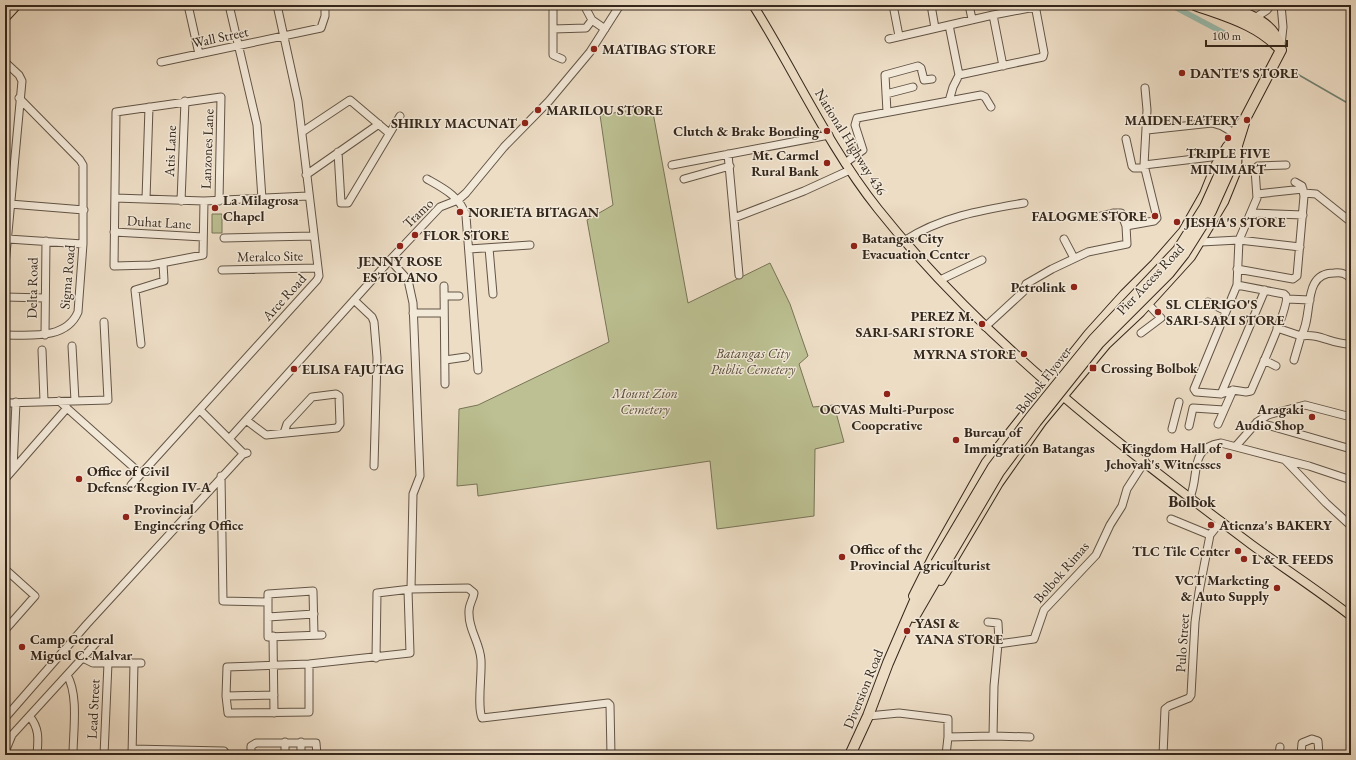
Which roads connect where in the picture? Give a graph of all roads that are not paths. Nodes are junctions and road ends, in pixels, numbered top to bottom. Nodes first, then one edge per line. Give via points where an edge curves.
1 (17, 5) edge
2 (188, 5) edge
3 (229, 5) edge
4 (276, 5) edge
5 (325, 5) edge
6 (553, 5) edge
7 (584, 5) edge
8 (620, 5) edge
9 (752, 5) edge
10 (893, 5) edge
11 (931, 5) edge
12 (969, 5) edge
13 (1195, 5) edge
14 (1223, 5) edge
15 (1270, 5) edge
16 (1281, 5) edge
17 (1035, 6) edge
18 (1009, 8) edge
19 (993, 14) junction
20 (5, 18) edge
21 (1255, 18) junction
22 (972, 19) junction
23 (592, 20) junction
24 (948, 25) junction
25 (935, 28) junction
26 (553, 29) junction
27 (605, 29) junction
28 (899, 36) junction
29 (284, 37) junction
30 (889, 39) dead end
31 (238, 46) junction
32 (1281, 50) junction
33 (199, 54) junction
34 (562, 59) dead end
35 (5, 62) edge
36 (161, 62) dead end
37 (1003, 66) junction
38 (959, 76) junction
39 (932, 79) dead end
40 (913, 87) dead end
41 (1144, 88) dead end
42 (886, 94) junction
43 (19, 98) junction
44 (949, 100) junction
45 (185, 101) junction
46 (149, 107) junction
47 (991, 107) dead end
48 (887, 112) junction
49 (400, 116) dead end
50 (379, 124) junction
51 (1146, 130) junction
52 (302, 132) junction
53 (389, 132) junction
54 (828, 135) junction
55 (1126, 139) dead end
56 (1235, 139) junction
57 (338, 152) junction
58 (728, 154) junction
59 (1220, 156) junction
60 (845, 163) junction
61 (1286, 164) dead end
62 (672, 165) dead end
63 (730, 166) junction
64 (1144, 166) junction
65 (1255, 169) junction
66 (850, 170) junction
67 (1229, 170) junction
68 (306, 175) junction
69 (427, 179) dead end
70 (684, 179) dead end
71 (1294, 182) dead end
72 (1304, 191) junction
73 (1257, 194) junction
74 (308, 196) junction
75 (115, 198) junction
76 (146, 199) junction
77 (262, 199) junction
78 (458, 200) junction
79 (181, 201) junction
80 (204, 201) junction
81 (221, 201) junction
82 (1024, 203) dead end
83 (10, 204) junction
84 (84, 210) junction
85 (1252, 213) junction
86 (1302, 215) junction
87 (1097, 217) dead end
88 (734, 218) junction
89 (1351, 222) edge
90 (1126, 226) junction
91 (114, 232) junction
92 (314, 236) junction
93 (203, 237) junction
94 (224, 238) dead end
95 (8, 239) junction
96 (1064, 239) dead end
97 (1239, 240) junction
98 (46, 241) junction
99 (904, 241) junction
100 (1201, 242) junction
101 (83, 244) junction
102 (530, 245) dead end
103 (1300, 247) junction
104 (489, 248) junction
105 (468, 250) junction
106 (1074, 258) junction
107 (390, 260) junction
108 (982, 260) dead end
109 (163, 263) junction
110 (5, 265) edge
111 (318, 268) junction
112 (1237, 269) junction
113 (222, 270) dead end
114 (739, 274) dead end
115 (940, 280) junction
116 (1351, 280) edge
117 (1237, 285) junction
118 (444, 286) dead end
119 (1265, 290) junction
120 (493, 294) dead end
121 (5, 296) edge
122 (444, 296) junction
123 (459, 296) dead end
124 (45, 298) junction
125 (1287, 299) junction
126 (354, 300) junction
127 (1310, 300) junction
128 (1208, 302) dead end
129 (1148, 304) junction
130 (1226, 311) junction
131 (413, 313) junction
132 (444, 313) junction
133 (104, 322) dead end
134 (985, 327) junction
135 (1277, 328) junction
136 (1141, 332) dead end
137 (5, 335) edge
138 (45, 335) junction
139 (1300, 336) junction
140 (141, 344) dead end
141 (1351, 344) edge
142 (72, 346) dead end
143 (42, 350) dead end
144 (466, 357) dead end
145 (445, 360) junction
146 (1264, 360) junction
147 (1294, 360) dead end
148 (1276, 366) dead end
149 (478, 370) dead end
150 (445, 384) dead end
151 (1049, 384) junction
152 (1233, 390) junction
153 (1221, 394) junction
154 (1064, 397) junction
155 (44, 401) junction
156 (59, 401) junction
157 (75, 401) junction
158 (16, 402) junction
159 (1179, 402) dead end
160 (5, 403) edge
161 (67, 408) junction
162 (200, 410) junction
163 (1224, 410) junction
164 (1351, 417) edge
165 (246, 420) junction
166 (1257, 422) junction
167 (1218, 424) dead end
168 (1189, 426) dead end
169 (1172, 429) dead end
170 (284, 433) junction
171 (230, 439) junction
172 (1236, 446) junction
173 (1351, 448) edge
174 (1284, 460) junction
175 (1145, 461) junction
176 (374, 466) dead end
177 (13, 469) junction
178 (141, 474) junction
179 (221, 476) junction
180 (5, 479) edge
181 (1351, 480) edge
182 (131, 485) dead end
183 (1190, 497) junction
184 (1171, 519) dead end
185 (1221, 521) junction
186 (1351, 526) edge
187 (1210, 536) junction
188 (5, 569) edge
189 (409, 589) junction
190 (268, 602) junction
191 (314, 614) junction
192 (1351, 616) edge
193 (268, 618) junction
194 (988, 622) dead end
195 (5, 630) edge
196 (902, 633) junction
197 (273, 636) junction
198 (98, 642) dead end
199 (999, 643) junction
200 (82, 658) junction
201 (376, 658) junction
202 (108, 663) junction
203 (309, 664) junction
204 (273, 666) junction
205 (67, 675) junction
206 (274, 695) junction
207 (226, 696) junction
208 (274, 713) junction
209 (868, 716) junction
210 (30, 717) junction
211 (5, 718) edge
212 (994, 736) junction
213 (1030, 736) dead end
214 (948, 737) junction
215 (285, 742) junction
216 (301, 742) junction
217 (1280, 747) dead end
218 (5, 752) edge
219 (132, 752) edge
220 (198, 753) edge
221 (37, 755) edge
222 (73, 755) edge
223 (104, 755) edge
224 (227, 755) edge
225 (251, 755) edge
226 (285, 755) edge
227 (301, 755) edge
228 (317, 755) edge
229 (611, 755) edge
230 (850, 755) edge
231 (946, 755) edge
232 (1163, 755) edge
233 (1279, 755) edge
234 (1301, 755) edge
235 (1318, 755) edge

1 - 20 main road
2 - 33 street
3 - 31 street
4 - 29 street, Arce Road
5 - 29 street, Wall Street via 321,28
6 - 26 street
7 - 23 street
8 - 27 street, Tramo
9 - 54 main road, National Highway 436
10 - 28 street
11 - 25 street
12 - 22 street
13 - 32 highway via 1245,24 1273,41
14 - 21 highway
15 - 21 street
16 - 32 street
17 - 18 street
17 - 37 street via 1043,58
18 - 19 street
19 - 22 street
19 - 37 street
21 - 32 highway via 1274,33
22 - 24 street
23 - 26 street via 586,28
23 - 27 street
24 - 25 street
24 - 38 street
25 - 28 street
26 - 34 street via 553,55
27 - 78 street, Tramo via 590,52 549,101 504,147
28 - 30 street
29 - 31 street, Wall Street
29 - 52 street, Arce Road
31 - 33 street, Wall Street
31 - 77 street via 257,125
32 - 56 highway, Pier Access Road
33 - 36 street, Wall Street
35 - 43 street via 21,78
37 - 38 street
38 - 44 street via 952,87
39 - 42 street via 924,80 918,66 887,73 884,76
40 - 42 street
41 - 51 street
42 - 48 street
43 - 83 street
43 - 84 street, Sigma Road via 83,165
44 - 47 street via 981,95
44 - 48 street
45 - 46 street
45 - 79 street, Atis Lane
45 - 81 street, Lanzones Lane via 221,97
46 - 75 street via 116,112
46 - 76 street
48 - 60 street via 856,119 855,126 864,150
49 - 53 street
50 - 52 street via 350,100
50 - 53 street
50 - 57 street
51 - 56 street via 1212,123 1222,126
51 - 64 street
52 - 68 street, Arce Road
53 - 57 street via 348,203 341,202
54 - 58 street
54 - 60 main road, National Highway 436
55 - 64 street via 1133,167
56 - 59 main road, Pier Access Road
56 - 67 highway, Bolbok Flyover
57 - 68 street
58 - 62 street
58 - 63 street
59 - 64 street
59 - 151 main road, Pier Access Road via 1204,194 1183,231 1088,334
60 - 66 main road, National Highway 436
61 - 65 street via 1258,166
63 - 70 street
63 - 88 street
64 - 90 street via 1156,218 1154,221
65 - 67 street
65 - 73 street
66 - 88 street
66 - 99 main road, National Highway 436
67 - 100 main road, Pier Access Road via 1224,202
67 - 196 highway, Bolbok Flyover, bridge via 1211,211 1184,254 1169,273 1099,343 999,472 940,565 924,601
68 - 74 street, Arce Road
69 - 78 street
71 - 72 street via 1302,186
72 - 73 street
72 - 86 street
72 - 89 street via 1321,198
73 - 85 street
74 - 77 street
74 - 92 street, Arce Road
75 - 76 street
75 - 91 street
76 - 79 street
77 - 81 street
78 - 105 street via 466,216
78 - 107 street, Tramo via 440,206
79 - 80 street
80 - 81 street
80 - 93 street
82 - 99 street via 954,217 920,231
83 - 84 street
83 - 95 street
84 - 101 street, Sigma Road
85 - 86 street
85 - 97 street
86 - 103 street
87 - 90 street via 1119,212
88 - 114 street
90 - 106 street via 1127,244 1094,250
91 - 93 street, Duhat Lane
91 - 109 street via 114,266
92 - 94 street
92 - 111 street, Arce Road
93 - 109 street via 203,255
95 - 98 street
95 - 110 street
96 - 106 street
97 - 100 street
97 - 103 street
97 - 112 street
98 - 101 street
98 - 124 street, Delta Road
99 - 115 main road, National Highway 436
100 - 129 main road, Pier Access Road via 1182,268
101 - 138 street, Sigma Road via 78,312 70,324
102 - 104 street
103 - 112 street via 1297,276 1293,278
104 - 105 street
104 - 120 street
105 - 149 street
106 - 134 street via 1026,284 1023,292
107 - 126 street, Tramo
107 - 131 street via 408,280
108 - 115 street
109 - 140 street via 164,281 135,290
111 - 113 street, Meralco Site
111 - 162 street, Arce Road via 317,280
112 - 117 street
115 - 134 main road, National Highway 436
116 - 127 street via 1342,278 1336,272 1323,273 1313,286
117 - 119 street
117 - 130 street
118 - 122 street
119 - 125 street via 1284,294
119 - 153 street
121 - 124 street
122 - 123 street
122 - 132 street
124 - 138 street, Delta Road
125 - 127 street
125 - 135 street
126 - 165 street, Tramo
126 - 176 street via 374,322
127 - 139 street via 1305,327
128 - 130 street
129 - 136 street via 1161,318
129 - 154 main road, Pier Access Road via 1107,344
130 - 153 street via 1194,389 1198,393
131 - 132 street
131 - 189 street via 420,476 413,494
132 - 145 street
133 - 157 street via 108,400
134 - 151 main road, National Highway 436
135 - 139 street
135 - 146 street
137 - 138 street, Sigma Road
139 - 141 street via 1316,335 1337,343
139 - 147 street
142 - 157 street
143 - 155 street
144 - 145 street
145 - 150 street
146 - 148 street
146 - 152 street via 1252,391
151 - 154 main road, National Highway 436
151 - 196 main road, Diversion Road via 986,462 913,593
152 - 153 street
152 - 163 street
154 - 175 main road, National Highway 436
154 - 196 main road, Diversion Road via 1042,422 999,483 928,602
155 - 156 street
155 - 158 street
156 - 157 street
156 - 161 street
158 - 160 street
158 - 177 street
159 - 169 street
161 - 177 street
161 - 178 street
162 - 171 street
162 - 178 street, Arce Road
163 - 167 street
163 - 168 street via 1193,408
164 - 166 street via 1305,405 1268,414
165 - 170 street via 263,434
165 - 171 street, Tramo
166 - 172 street
166 - 173 street
170 - 170 street via 338,428 339,396 336,394 312,397 287,424
171 - 179 street via 246,453
172 - 174 street
172 - 183 street via 1212,444 1197,459 1194,487
174 - 181 street
174 - 186 street
175 - 183 main road, National Highway 436
175 - 199 street, Bolbok Rimas via 1127,489 1122,506 1096,555 1044,610 1034,639
177 - 180 street
178 - 182 street, Arce Road
179 - 190 street via 223,601
179 - 211 street
183 - 185 main road, National Highway 436
184 - 187 street
185 - 187 street, Pulo Street
185 - 192 main road, National Highway 436
187 - 232 street, Pulo Street via 1195,622 1191,695 1190,698 1165,710
188 - 195 street via 35,596
189 - 201 street via 377,594
189 - 201 street via 410,653
189 - 229 street via 468,588 474,594 468,610 469,626 478,641 481,660 482,718 608,703
190 - 191 street via 268,594 313,591
190 - 193 street
191 - 193 street
191 - 197 street via 318,635
193 - 197 street via 268,636
194 - 199 street via 998,623
196 - 209 highway, Diversion Road
197 - 204 street
198 - 200 street
199 - 212 street via 994,686
200 - 202 street via 90,662
200 - 205 street
201 - 203 street
202 - 219 street via 137,663
202 - 223 street, Lead Street
203 - 204 street
203 - 208 street via 309,712
204 - 206 street
204 - 207 street via 227,667
205 - 210 street
205 - 222 street via 74,695
206 - 207 street
206 - 208 street
207 - 208 street via 227,710 230,714
209 - 214 street via 899,713 948,719
209 - 230 highway, Diversion Road
210 - 218 street via 12,735
210 - 221 street via 38,732
212 - 213 street
212 - 214 street
214 - 231 street
215 - 216 street
215 - 225 street via 253,744
215 - 226 street
216 - 227 street
216 - 228 street via 315,742
217 - 233 street
219 - 220 street
220 - 224 street via 224,751
234 - 235 street via 1302,743 1312,739 1318,741

